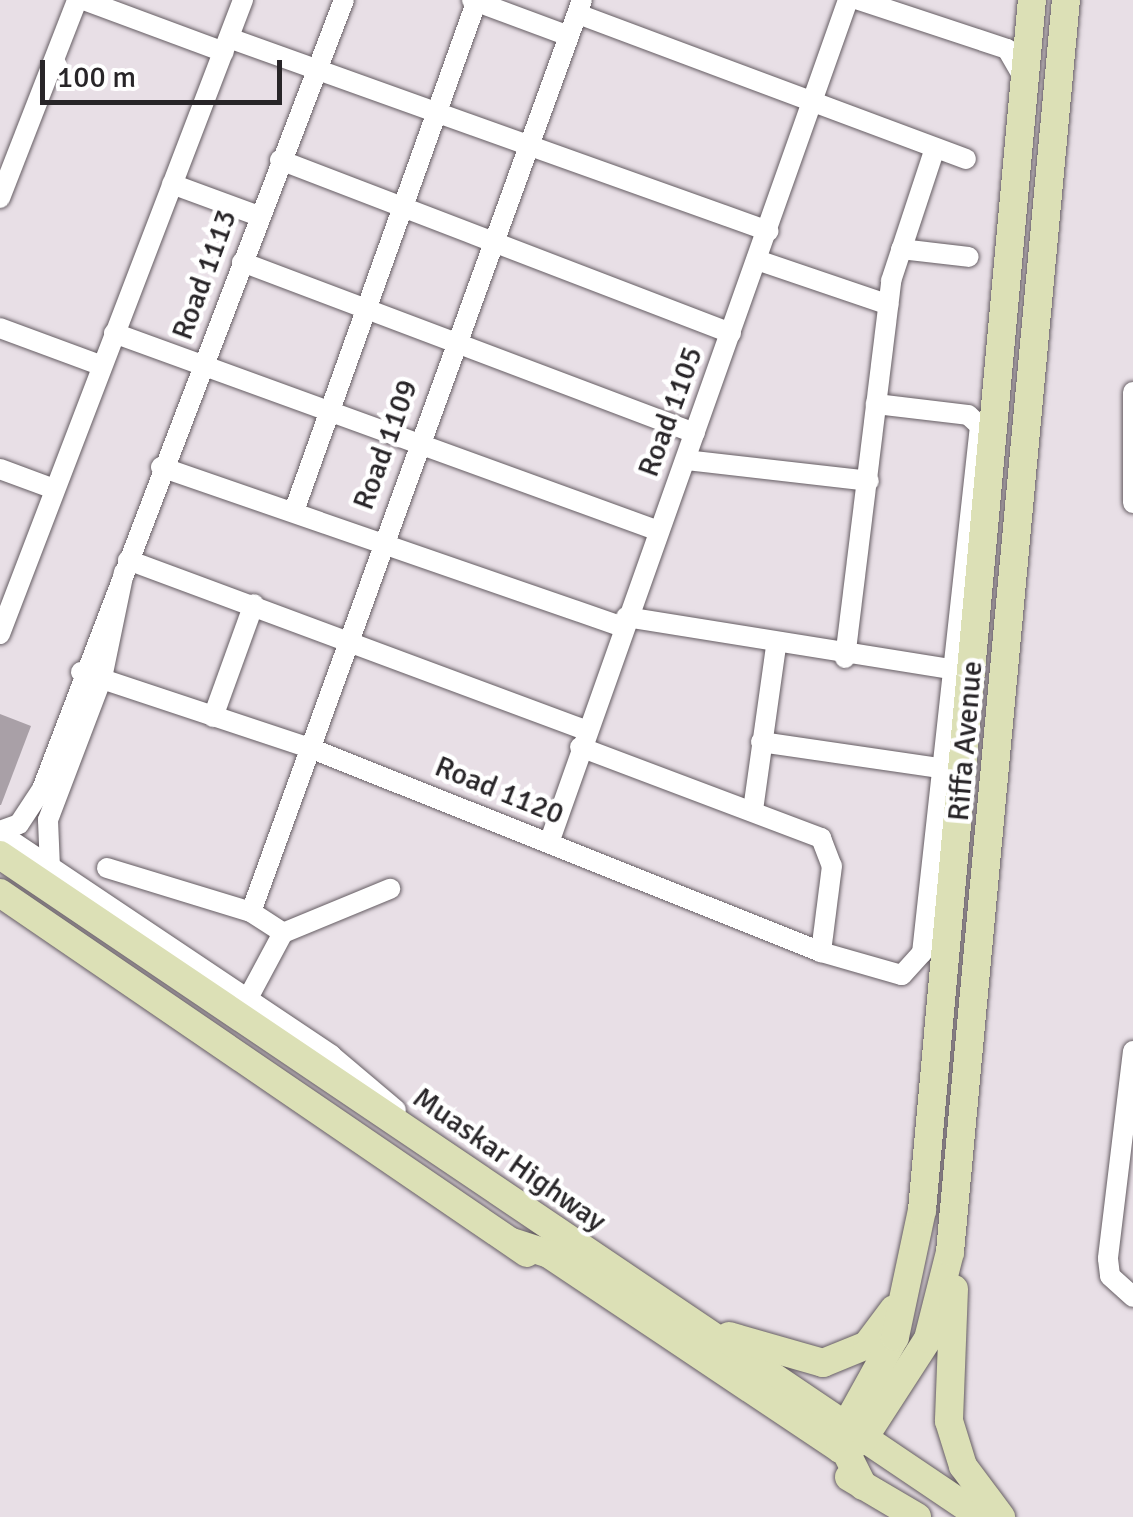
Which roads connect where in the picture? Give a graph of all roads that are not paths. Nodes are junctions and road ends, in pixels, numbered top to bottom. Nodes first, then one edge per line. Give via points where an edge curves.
1 (81, 0) edge
2 (243, 0) edge
3 (344, 0) edge
4 (848, 0) edge
5 (859, 0) edge
6 (904, 0) edge
7 (1069, 0) edge
8 (475, 1) edge
9 (1032, 1) edge
10 (580, 7) edge
11 (934, 26) junction
12 (569, 36) junction
13 (986, 42) junction
14 (227, 45) junction
15 (317, 69) junction
16 (1025, 89) junction
17 (814, 103) junction
18 (437, 111) junction
19 (526, 146) junction
20 (935, 148) junction
21 (966, 158) dead end
22 (280, 160) junction
23 (172, 184) junction
24 (0, 198) edge
25 (404, 208) junction
26 (259, 216) junction
27 (768, 231) junction
28 (492, 239) junction
29 (900, 249) junction
30 (970, 257) dead end
31 (757, 260) junction
32 (242, 262) junction
33 (889, 305) junction
34 (368, 310) junction
35 (0, 328) edge
36 (114, 333) junction
37 (731, 333) junction
38 (455, 342) junction
39 (100, 365) junction
40 (203, 366) junction
41 (1133, 392) edge
42 (876, 404) junction
43 (332, 412) junction
44 (695, 433) junction
45 (418, 441) junction
46 (686, 460) junction
47 (161, 467) junction
48 (0, 469) edge
49 (869, 481) junction
50 (54, 489) junction
51 (1133, 503) edge
52 (294, 511) junction
53 (659, 532) junction
54 (384, 540) junction
55 (126, 566) junction
56 (254, 604) junction
57 (624, 622) junction
58 (2, 623) edge
59 (350, 640) junction
60 (776, 646) junction
61 (845, 658) junction
62 (949, 670) junction
63 (81, 672) junction
64 (102, 678) junction
65 (213, 717) junction
66 (583, 739) junction
67 (760, 742) junction
68 (310, 748) junction
69 (940, 768) junction
70 (753, 810) junction
71 (0, 832) edge
72 (549, 843) junction
73 (0, 856) edge
74 (50, 868) junction
75 (107, 868) dead end
76 (390, 889) dead end
77 (0, 893) edge
78 (251, 912) junction
79 (282, 933) junction
80 (821, 952) junction
81 (247, 1000) junction
82 (1133, 1051) edge
83 (444, 1156) junction
84 (512, 1242) junction
85 (950, 1252) junction
86 (912, 1266) junction
87 (1133, 1297) edge
88 (686, 1320) junction
89 (848, 1438) junction
90 (864, 1486) junction
91 (917, 1517) edge
92 (981, 1517) edge
93 (1001, 1517) edge

1 - 14 street
1 - 24 street
2 - 14 street
3 - 15 street, Road 1113
4 - 17 street, Road 1105
5 - 11 street
6 - 11 street
7 - 85 main road, Riffa Avenue
8 - 12 street
8 - 18 street
9 - 13 street via 1018,29
9 - 16 main road, Riffa Avenue
10 - 12 street, Road 1109
10 - 17 street
11 - 13 street
12 - 19 street, Road 1109
13 - 16 street via 1016,55
14 - 15 street
14 - 23 street
15 - 18 street
15 - 22 street, Road 1113
16 - 86 main road, Riffa Avenue
17 - 20 street
17 - 27 street, Road 1105
18 - 19 street
18 - 25 street
19 - 27 street
19 - 28 street, Road 1109
20 - 21 street
20 - 29 street
22 - 25 street
22 - 26 street, Road 1113
23 - 26 street
23 - 36 street
25 - 28 street
25 - 34 street
26 - 32 street, Road 1113
27 - 31 street, Road 1105
28 - 37 street
28 - 38 street, Road 1109
29 - 30 street
29 - 33 street
31 - 33 street
31 - 37 street, Road 1105
32 - 34 street
32 - 40 street, Road 1113
33 - 42 street
34 - 38 street
34 - 43 street
35 - 39 street
36 - 39 street
36 - 40 street
37 - 44 street, Road 1105
38 - 44 street
38 - 45 street, Road 1109
39 - 50 street
40 - 43 street
40 - 47 street, Road 1113
41 - 51 street
42 - 49 street
42 - 62 street via 968,415 980,426
43 - 45 street
43 - 52 street
44 - 46 street, Road 1105
45 - 53 street
45 - 54 street, Road 1109
46 - 49 street
46 - 53 street, Road 1105
47 - 52 street
47 - 55 street, Road 1113
48 - 50 street
49 - 61 street
50 - 58 street
52 - 54 street
53 - 57 street, Road 1105
54 - 57 street
54 - 59 street, Road 1109
55 - 56 street
55 - 63 street, Road 1113
55 - 64 street, Road 1113
56 - 59 street
56 - 65 street
57 - 60 street
57 - 66 street, Road 1105
59 - 66 street
59 - 68 street, Road 1109
60 - 61 street
60 - 67 street
61 - 62 street
62 - 69 street
63 - 64 street, Road 1120
63 - 71 street, Road 1113 via 32,811
64 - 65 street, Road 1120
64 - 74 street, Road 1113 via 48,820
65 - 68 street, Road 1120
66 - 70 street
66 - 72 street, Road 1105
67 - 69 street
67 - 70 street
68 - 72 street, Road 1120
68 - 78 street, Road 1109
69 - 80 street, Road 1120 via 922,953 912,972 892,974
70 - 80 street via 830,850
71 - 74 street
72 - 80 street, Road 1120
73 - 83 main road, Muaskar Highway
74 - 81 street
75 - 78 street
76 - 79 street
77 - 84 main road
78 - 79 street
79 - 81 street
81 - 83 street via 359,1077
82 - 87 street via 1110,1276
83 - 88 main road, Muaskar Highway
84 - 89 main road via 548,1254
84 - 90 main road
85 - 89 main road, Riffa Avenue via 928,1339
85 - 93 main road via 948,1421 963,1466
86 - 88 main road via 884,1328 835,1361 788,1359
86 - 89 main road, Riffa Avenue via 895,1337
88 - 89 main road, Muaskar Highway
89 - 90 main road
89 - 92 main road, Muaskar Highway
90 - 91 main road

